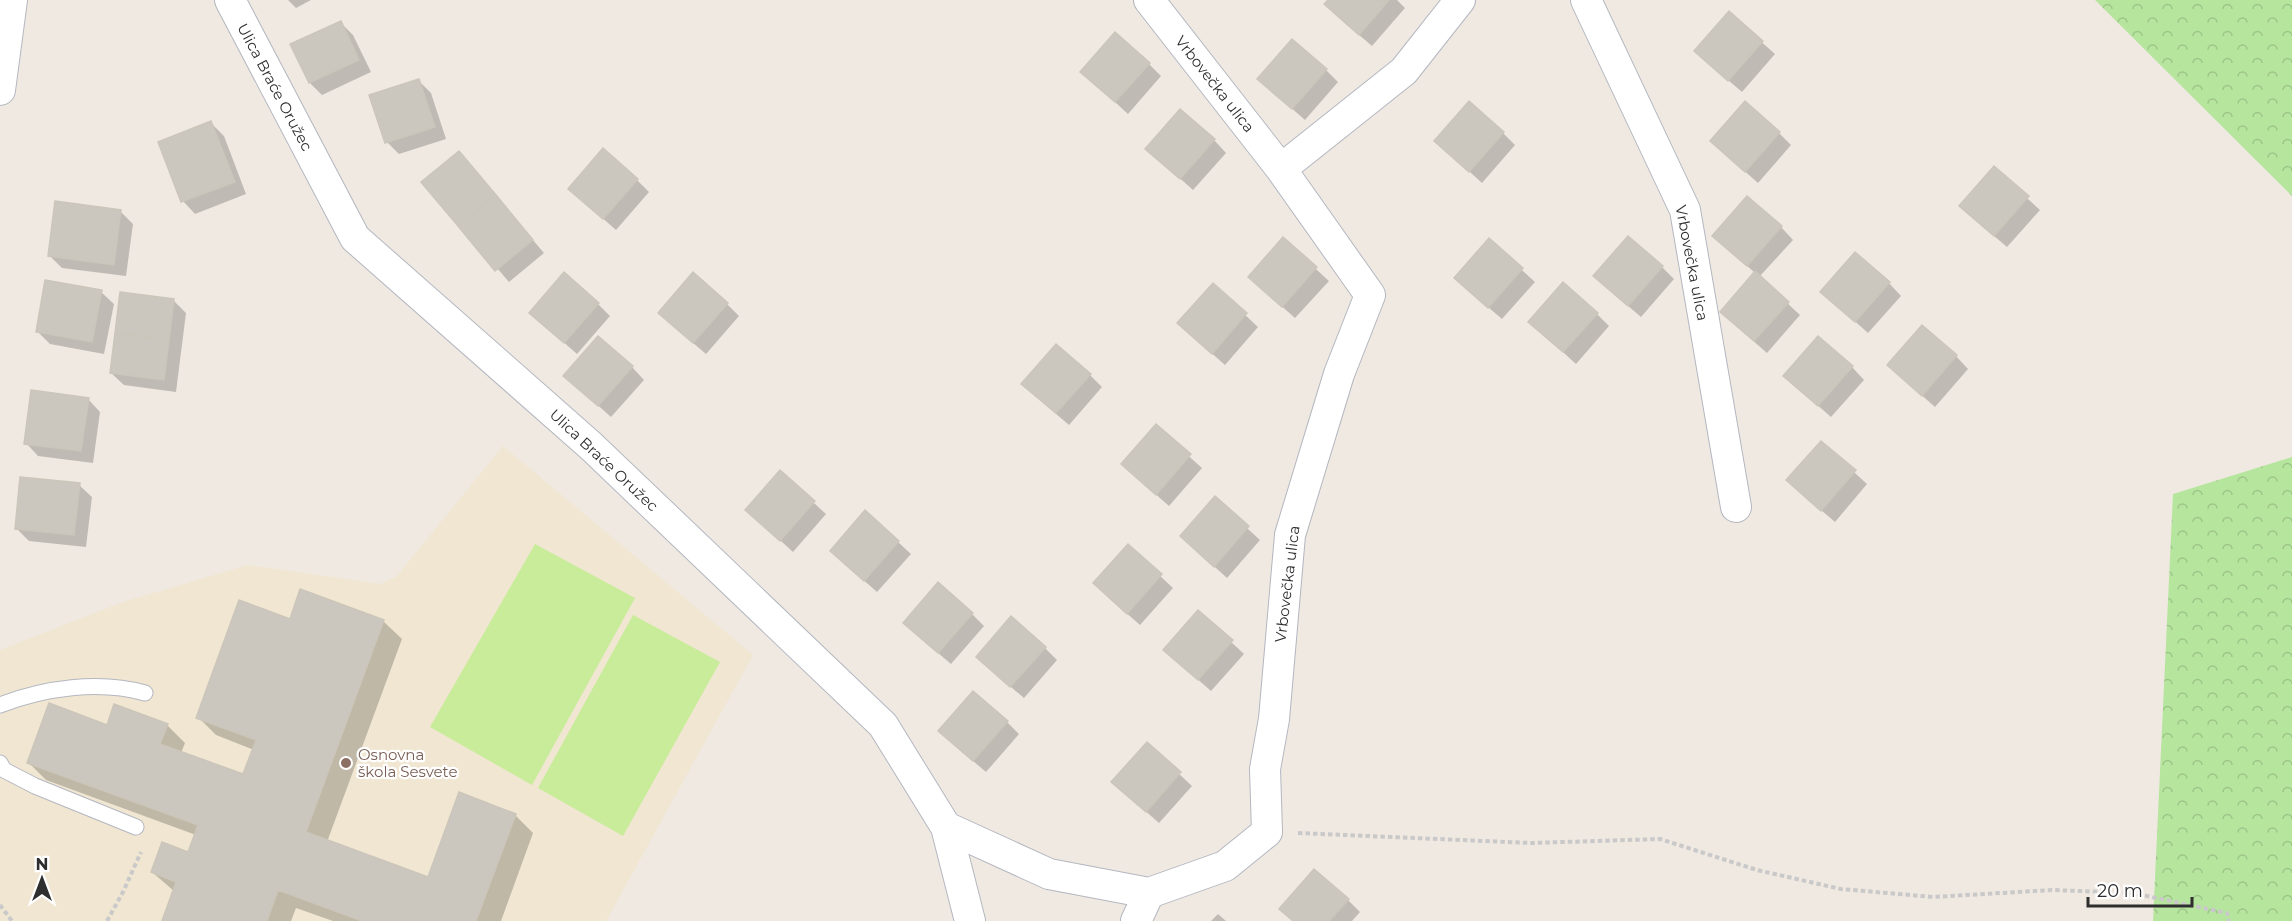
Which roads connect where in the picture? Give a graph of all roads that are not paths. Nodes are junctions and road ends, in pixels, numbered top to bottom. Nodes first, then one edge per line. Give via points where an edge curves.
1 (12, 0) edge
2 (230, 0) edge
3 (1149, 0) edge
4 (1460, 0) edge
5 (1586, 0) edge
6 (0, 90) edge
7 (1281, 169) junction
8 (1736, 507) dead end
9 (146, 693) dead end
10 (0, 705) edge
11 (0, 763) edge
12 (136, 827) road end
13 (946, 827) junction
14 (1149, 893) junction
15 (970, 921) edge
16 (1136, 921) edge

1 - 6 street
2 - 13 street, Ulica Braće Oružec via 355,238 591,446 883,724
3 - 7 street, Vrbovečka ulica
4 - 7 street via 1404,71
5 - 8 street, Vrbovečka ulica via 1685,210
7 - 14 street, Vrbovečka ulica via 1370,295 1339,374 1290,535 1274,719 1265,769 1266,832 1225,866
9 - 10 lane via 125,687 64,689 26,695
11 - 12 lane via 4,770 36,786
13 - 14 street via 1049,874
13 - 15 street, Ulica Braće Oružec
14 - 16 street

